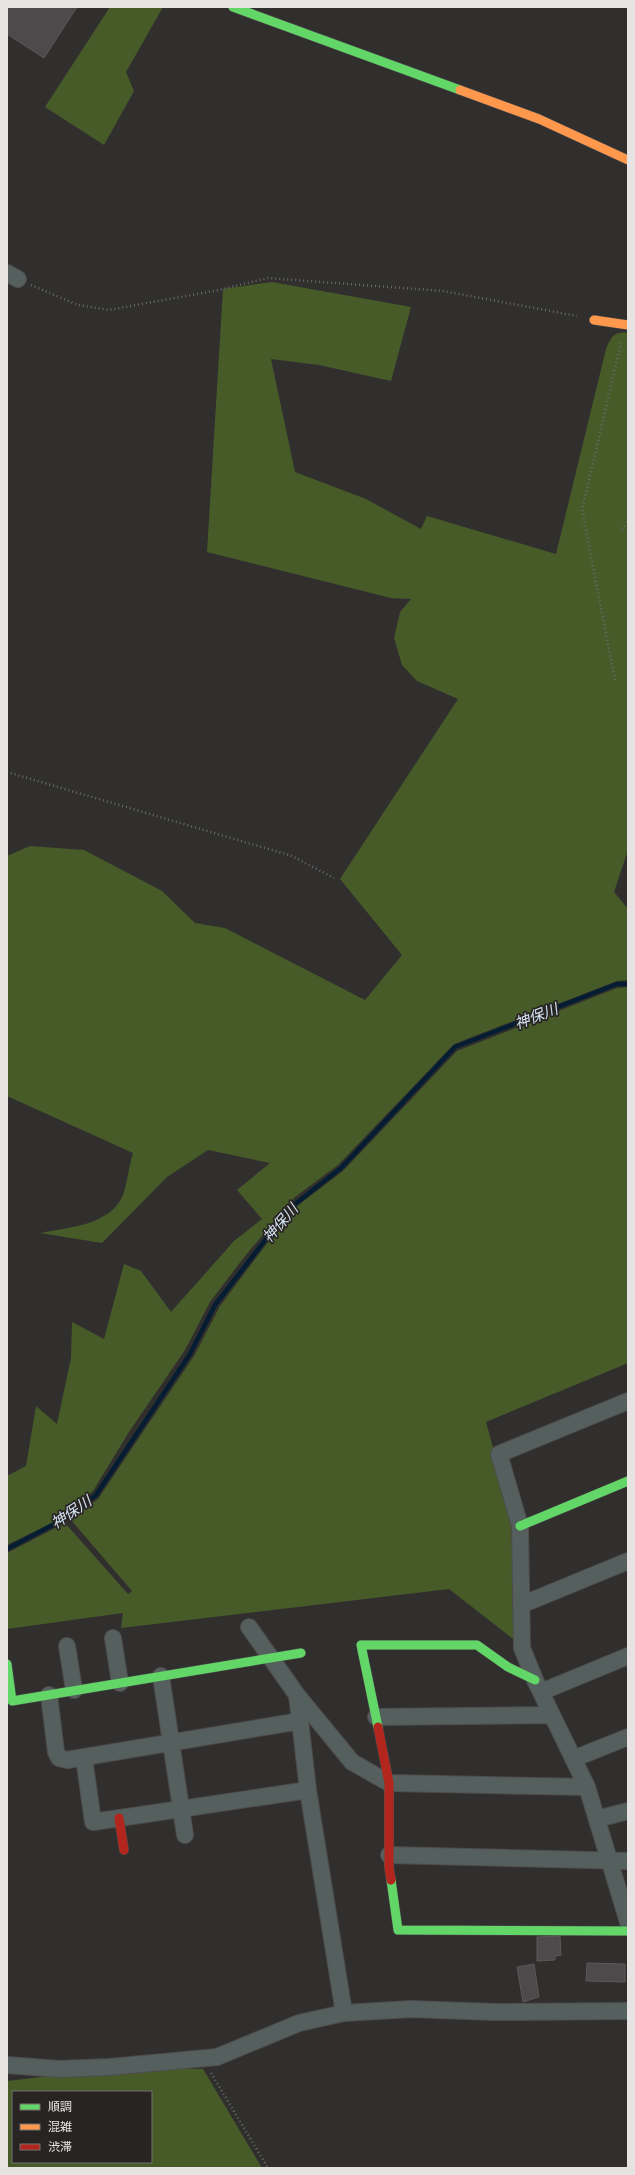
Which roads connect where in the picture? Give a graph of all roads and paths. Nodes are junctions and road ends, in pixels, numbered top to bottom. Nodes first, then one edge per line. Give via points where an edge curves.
1 (233, 7) edge
2 (628, 160) edge
3 (12, 276) edge
4 (594, 320) joint
5 (628, 325) edge
6 (622, 340) dead end
7 (628, 521) edge
8 (622, 530) dead end
9 (615, 680) dead end
10 (7, 772) edge
11 (334, 878) dead end
12 (628, 1401) edge
13 (628, 1481) edge
14 (520, 1526) junction
15 (628, 1562) edge
16 (522, 1605) junction
17 (249, 1627) dead end
18 (113, 1638) dead end
19 (67, 1646) dead end
20 (301, 1653) dead end
21 (628, 1656) edge
22 (271, 1658) junction
23 (7, 1664) edge
24 (161, 1676) junction
25 (120, 1683) junction
26 (538, 1686) junction
27 (74, 1690) junction
28 (49, 1694) junction
29 (297, 1695) junction
30 (552, 1715) junction
31 (376, 1717) junction
32 (300, 1721) junction
33 (628, 1737) edge
34 (171, 1743) junction
35 (84, 1758) junction
36 (573, 1758) junction
37 (389, 1783) junction
38 (587, 1787) junction
39 (308, 1790) junction
40 (181, 1808) junction
41 (628, 1811) edge
42 (119, 1818) junction
43 (597, 1819) junction
44 (185, 1835) dead end
45 (124, 1850) dead end
46 (389, 1855) junction
47 (609, 1861) junction
48 (628, 1861) edge
49 (628, 1922) edge
50 (628, 1931) edge
51 (628, 2011) edge
52 (344, 2013) junction
53 (202, 2059) junction
54 (7, 2065) edge
55 (268, 2168) edge

1 - 2 street via 540,119
3 - 4 path via 78,305 109,310 219,290 268,278 443,291
4 - 5 street
6 - 9 path via 582,510
7 - 8 path
10 - 11 path via 292,856
12 - 14 street via 499,1454
13 - 14 street
14 - 16 street
15 - 16 street
16 - 26 street via 522,1648
17 - 22 street
18 - 25 street
19 - 27 street
20 - 22 street
21 - 26 street
22 - 24 street
22 - 29 street
23 - 28 street via 12,1700
24 - 25 street
24 - 34 street
25 - 27 street
26 - 30 street
26 - 31 street via 477,1644 361,1645
27 - 28 street
28 - 35 street via 56,1752 60,1758 67,1760
29 - 32 street
29 - 37 street via 352,1762
30 - 31 street
30 - 36 street
31 - 37 street
32 - 34 street
32 - 39 street
33 - 36 street
34 - 35 street
34 - 40 street
35 - 42 street via 93,1822
36 - 38 street
37 - 38 street
37 - 46 street
38 - 43 street
39 - 40 street
39 - 52 street
40 - 42 street
40 - 44 street
41 - 43 street
42 - 45 street
43 - 47 street
46 - 47 street
46 - 50 street via 398,1930
47 - 48 street
47 - 49 street
51 - 52 street via 502,2012 411,2009
52 - 53 street via 299,2023 229,2053
53 - 54 street via 59,2069
53 - 55 path

